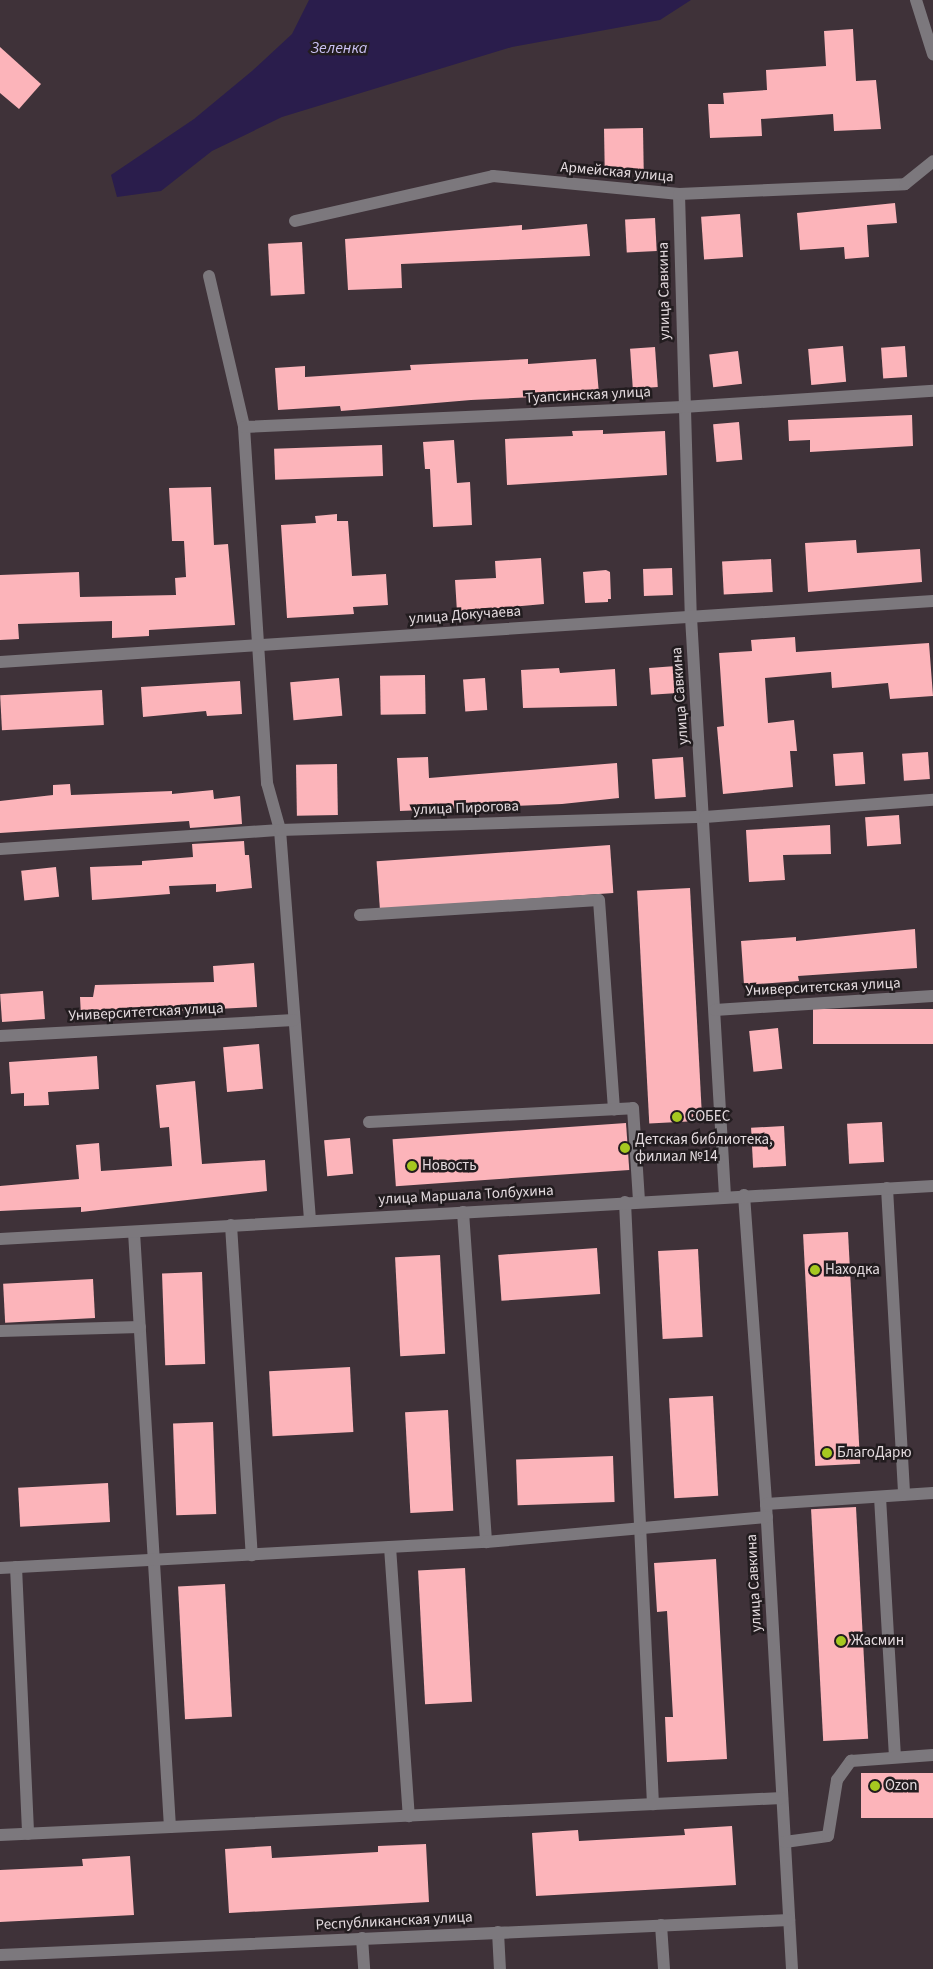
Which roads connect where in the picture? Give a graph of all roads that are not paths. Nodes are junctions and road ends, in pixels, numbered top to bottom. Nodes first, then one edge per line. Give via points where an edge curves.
1 (916, 0) edge
2 (933, 54) edge
3 (933, 161) edge
4 (678, 194) junction
5 (295, 222) dead end
6 (209, 276) dead end
7 (933, 391) edge
8 (682, 407) junction
9 (244, 427) junction
10 (933, 601) edge
11 (691, 617) junction
12 (258, 645) junction
13 (0, 662) edge
14 (933, 800) edge
15 (704, 818) junction
16 (280, 830) junction
17 (0, 850) edge
18 (360, 915) dead end
19 (933, 996) edge
20 (715, 1010) junction
21 (294, 1020) junction
22 (0, 1036) edge
23 (614, 1109) junction
24 (369, 1122) dead end
25 (933, 1186) edge
26 (887, 1188) junction
27 (744, 1195) junction
28 (725, 1196) junction
29 (638, 1201) junction
30 (625, 1202) junction
31 (463, 1212) junction
32 (310, 1220) junction
33 (231, 1225) junction
34 (134, 1232) junction
35 (0, 1239) edge
36 (140, 1327) junction
37 (0, 1331) edge
38 (933, 1493) edge
39 (904, 1495) junction
40 (880, 1497) junction
41 (766, 1504) junction
42 (766, 1518) junction
43 (641, 1527) junction
44 (486, 1542) junction
45 (390, 1547) junction
46 (252, 1555) junction
47 (156, 1559) junction
48 (16, 1567) junction
49 (0, 1568) edge
50 (933, 1755) edge
51 (895, 1757) junction
52 (782, 1798) junction
53 (652, 1804) junction
54 (409, 1816) junction
55 (170, 1827) junction
56 (28, 1834) junction
57 (0, 1835) edge
58 (785, 1842) junction
59 (789, 1920) junction
60 (661, 1925) junction
61 (498, 1932) junction
62 (362, 1938) junction
63 (0, 1955) edge
64 (364, 1969) edge
65 (500, 1969) edge
66 (664, 1969) edge
67 (792, 1969) edge

1 - 2 street
3 - 4 street, Армейская улица via 905,184
4 - 5 street, Армейская улица via 493,176
4 - 8 street, улица Савкина
6 - 9 street
7 - 8 street, Туапсинская улица
8 - 9 street, Туапсинская улица
8 - 11 street, улица Савкина
9 - 12 street
10 - 11 street, улица Докучаева
11 - 12 street, улица Докучаева
11 - 15 street, улица Савкина
12 - 13 street, улица Докучаева
12 - 16 street via 267,783
14 - 15 street, улица Пирогова
15 - 16 street, улица Пирогова
15 - 20 street, улица Савкина
16 - 17 street, улица Пирогова
16 - 21 street
18 - 23 street via 599,900
19 - 20 street, Университетская улица
20 - 28 street, улица Савкина
21 - 22 street, Университетская улица
21 - 32 street
23 - 24 street
23 - 29 street via 633,1108
25 - 26 street, улица Маршала Толбухина
26 - 27 street, улица Маршала Толбухина
26 - 39 street
27 - 28 street, улица Маршала Толбухина
27 - 41 street, улица Савкина
28 - 29 street, улица Маршала Толбухина
29 - 30 street, улица Маршала Толбухина
30 - 31 street, улица Маршала Толбухина
30 - 43 street
31 - 32 street, улица Маршала Толбухина
31 - 44 street
32 - 33 street, улица Маршала Толбухина
33 - 34 street, улица Маршала Толбухина
33 - 46 street
34 - 35 street, улица Маршала Толбухина
34 - 36 street
36 - 37 street
36 - 47 street
38 - 39 street
39 - 40 street
40 - 41 street
40 - 51 street
41 - 42 street, улица Савкина
42 - 43 street
42 - 52 street, улица Савкина
43 - 44 street
43 - 53 street
44 - 45 street
45 - 46 street
45 - 54 street
46 - 47 street
47 - 48 street
47 - 55 street
48 - 49 street
48 - 56 street
50 - 51 street
51 - 58 street via 851,1761 837,1780 828,1836
52 - 53 street
52 - 58 street, улица Савкина
53 - 54 street
54 - 55 street
55 - 56 street
56 - 57 street
58 - 59 street, улица Савкина
59 - 60 street, Республиканская улица
59 - 67 street, улица Савкина
60 - 61 street, Республиканская улица
60 - 66 street
61 - 62 street, Республиканская улица
61 - 65 street
62 - 63 street, Республиканская улица
62 - 64 street

